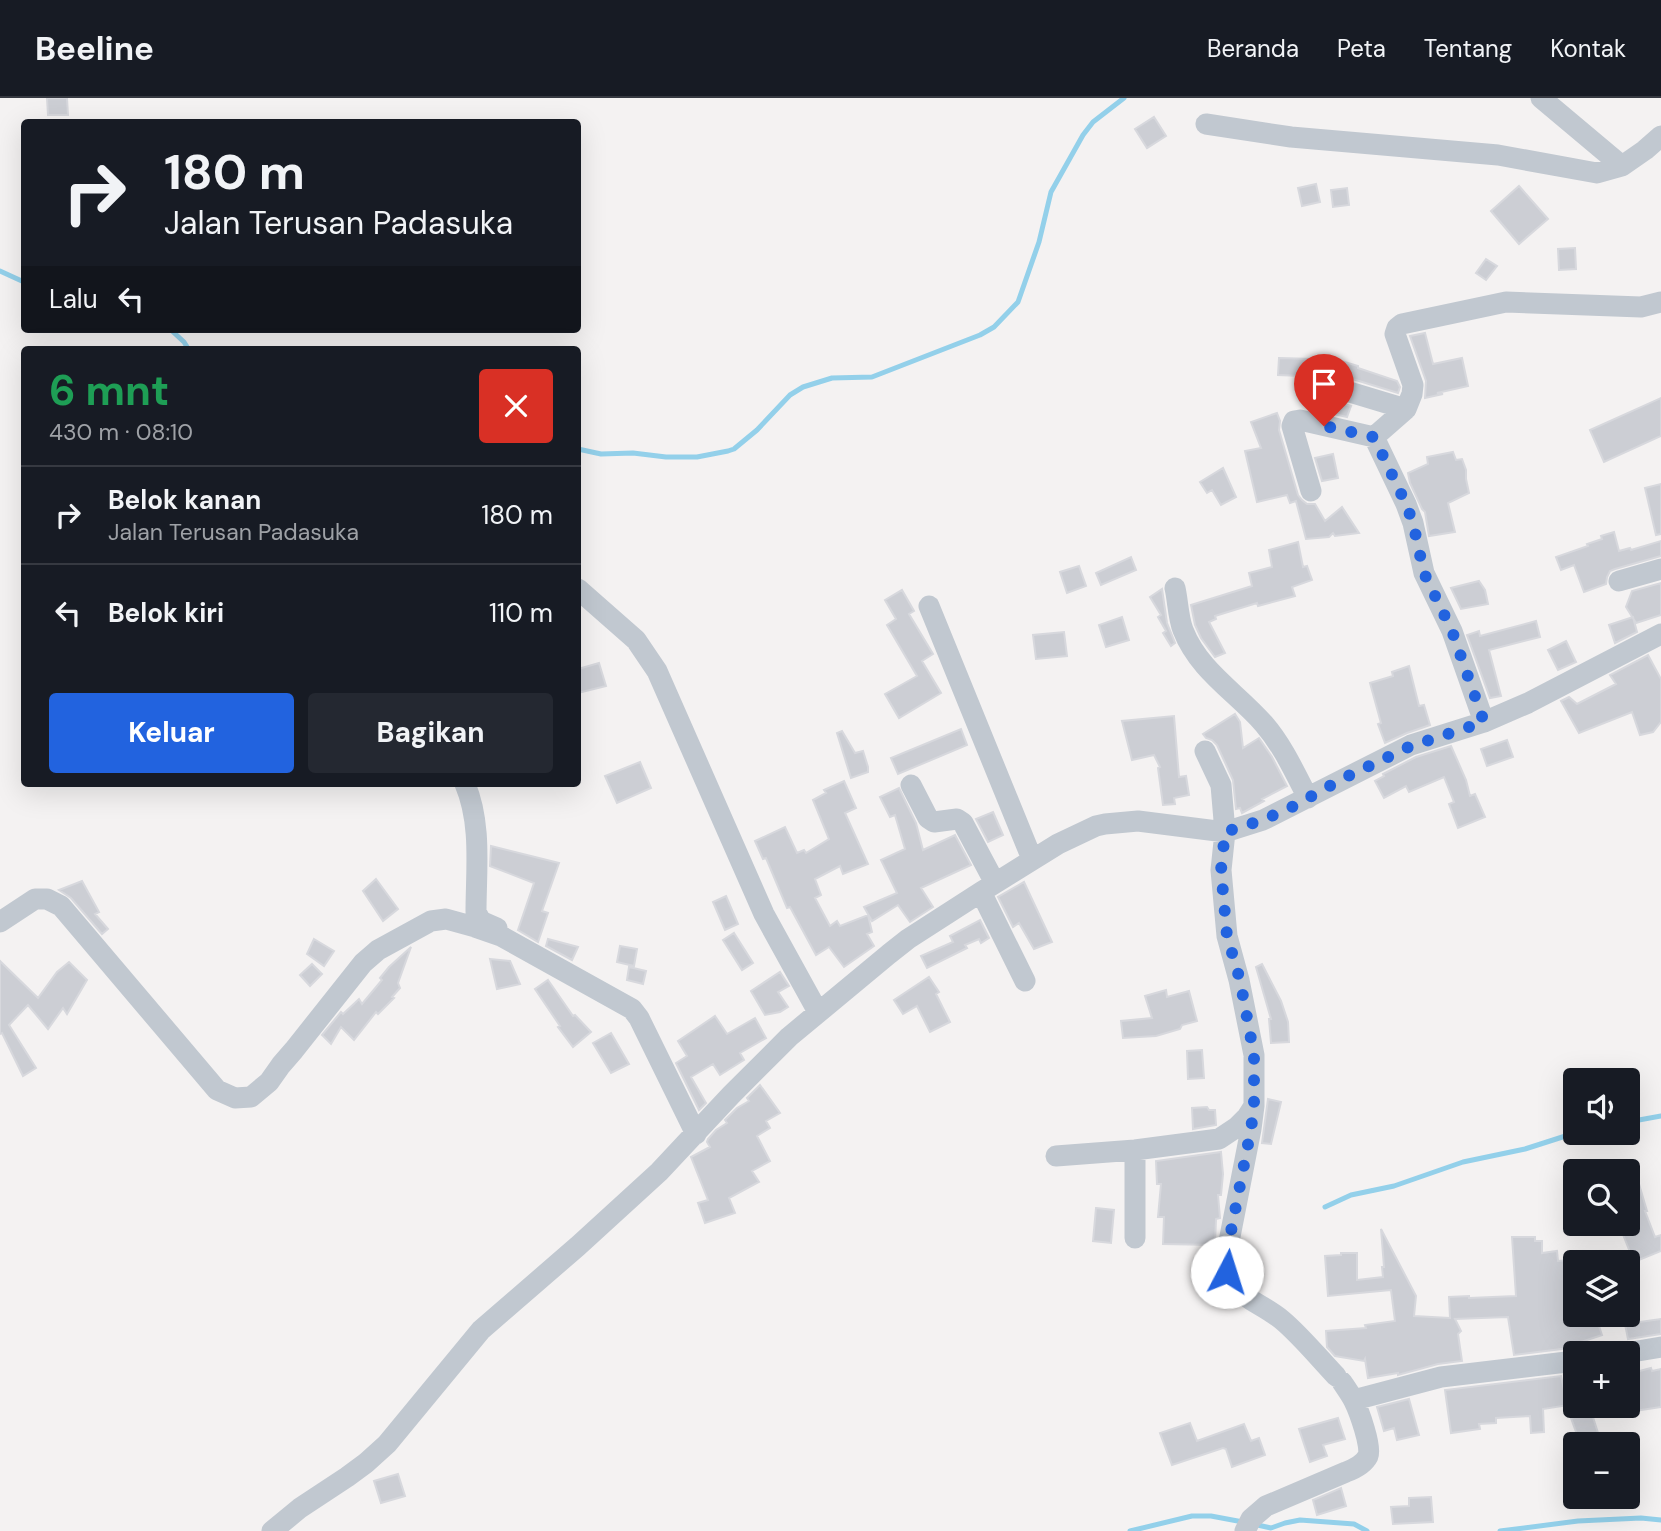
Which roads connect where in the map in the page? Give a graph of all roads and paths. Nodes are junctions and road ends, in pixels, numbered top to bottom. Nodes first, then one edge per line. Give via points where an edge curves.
1 (1541, 98) edge
2 (1206, 124) dead end
3 (1661, 136) edge
4 (1622, 166) junction
5 (1661, 302) edge
6 (1312, 381) dead end
7 (1406, 409) junction
8 (1374, 437) junction
9 (1311, 491) dead end
10 (1661, 569) edge
11 (1619, 581) dead end
12 (1175, 588) dead end
13 (581, 592) edge
14 (929, 606) dead end
15 (1661, 634) edge
16 (1484, 722) junction
17 (1205, 751) dead end
18 (911, 785) dead end
19 (466, 787) edge
20 (1308, 799) junction
21 (1225, 832) junction
22 (1032, 859) junction
23 (988, 887) junction
24 (0, 922) edge
25 (501, 936) junction
26 (1025, 981) dead end
27 (818, 1012) junction
28 (1254, 1106) junction
29 (695, 1134) junction
30 (1135, 1150) junction
31 (1056, 1156) dead end
32 (1135, 1238) dead end
33 (1661, 1347) edge
34 (1640, 1351) edge
35 (1563, 1362) edge
36 (1354, 1400) junction
37 (272, 1531) edge
38 (1245, 1531) edge

1 - 4 street
2 - 4 street via 1291,137 1498,155 1597,173
3 - 4 street
5 - 7 street via 1641,307 1506,302 1402,324 1395,334 1413,385
6 - 7 street
7 - 8 street
8 - 9 street via 1294,421
8 - 16 street via 1406,504 1424,573 1452,631
10 - 11 street
12 - 20 street via 1182,628 1191,645 1214,677 1265,725
13 - 27 street via 636,640 657,671 764,914
14 - 22 street
15 - 16 street
16 - 20 street via 1411,746
17 - 21 street via 1221,785
18 - 23 street via 928,818 963,823
19 - 25 street via 475,821 476,912 481,921 501,931
20 - 21 street
21 - 22 street via 1138,821 1105,824
21 - 28 street via 1221,870 1224,913 1254,1055
22 - 23 street
23 - 26 street
23 - 27 street via 908,939
24 - 25 street via 35,899 61,906 217,1090 235,1098 251,1097 269,1083 378,950 431,921 446,919
25 - 29 street via 632,1009
27 - 29 street
28 - 30 street via 1237,1127 1219,1139
28 - 36 street via 1227,1272 1242,1295 1282,1320
29 - 37 street via 635,1194 481,1330 387,1444
30 - 31 street
30 - 32 street
33 - 34 street
35 - 36 street via 1441,1377
36 - 38 street via 1370,1451 1367,1459 1266,1506 1251,1518

